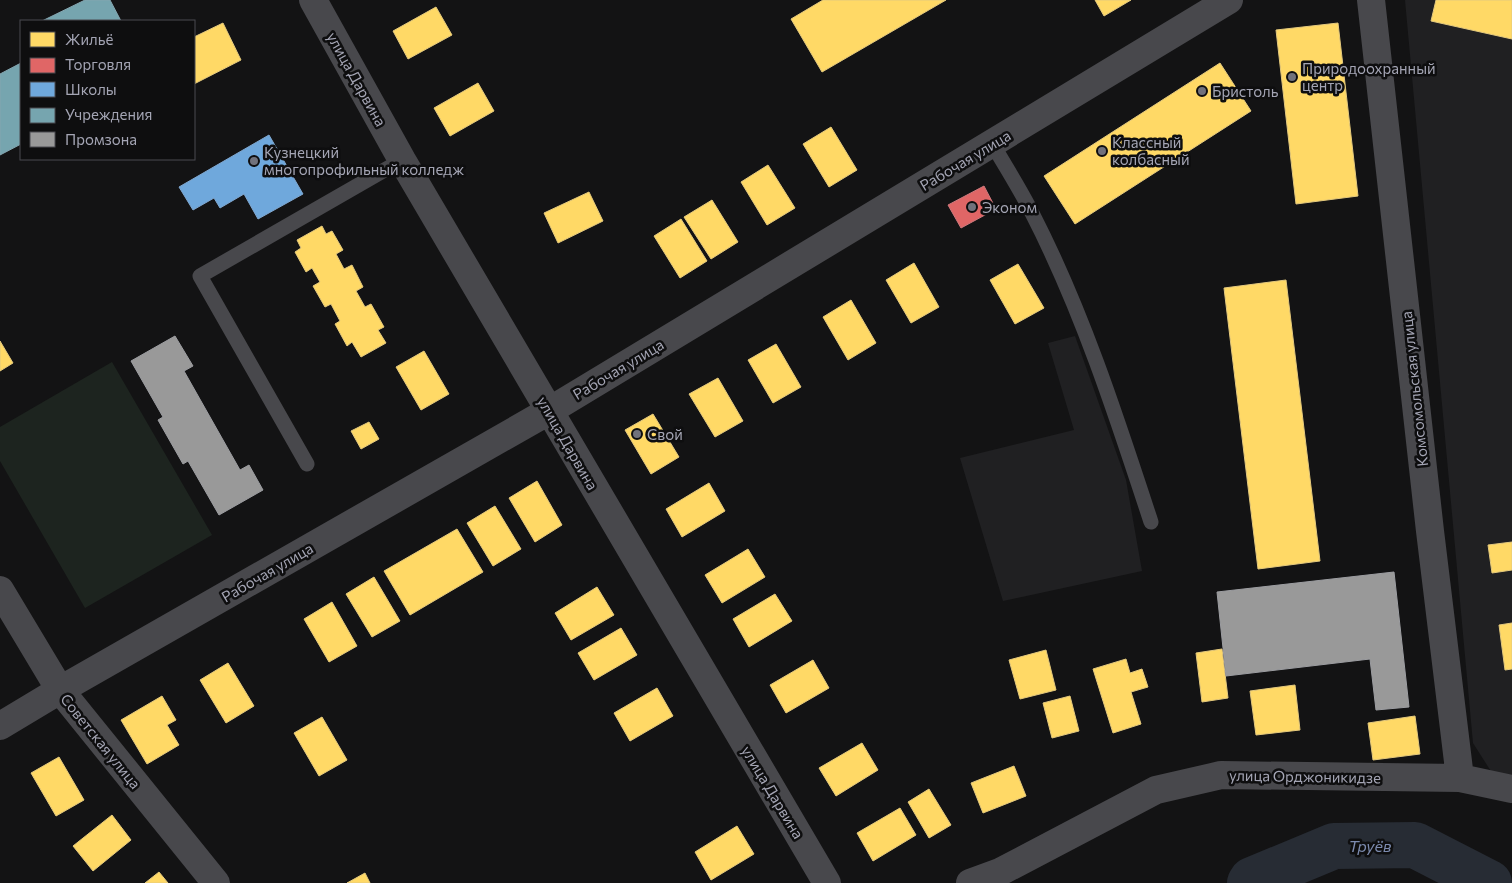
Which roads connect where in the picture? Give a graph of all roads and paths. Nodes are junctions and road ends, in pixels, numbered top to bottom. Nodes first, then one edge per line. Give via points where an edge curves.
1 (313, 0) edge
2 (1229, 0) edge
3 (1371, 0) edge
4 (992, 143) junction
5 (402, 160) junction
6 (549, 411) junction
7 (307, 464) dead end
8 (1151, 522) dead end
9 (0, 590) edge
10 (60, 690) junction
11 (0, 726) edge
12 (1460, 778) junction
13 (1512, 789) edge
14 (216, 883) edge
15 (827, 883) edge
16 (970, 883) edge

1 - 5 street, улица Дарвина
2 - 4 street, Рабочая улица
3 - 12 street, Комсомольская улица
4 - 6 street, Рабочая улица
4 - 8 lane via 1032,213 1076,308
5 - 6 street, улица Дарвина
5 - 7 lane via 200,276
6 - 10 street, Рабочая улица
6 - 15 street, улица Дарвина
9 - 10 street, Советская улица
10 - 11 street, Рабочая улица
10 - 14 street, Советская улица
12 - 13 street, улица Орджоникидзе
12 - 16 street, улица Орджоникидзе via 1222,775 1156,790 1000,872

